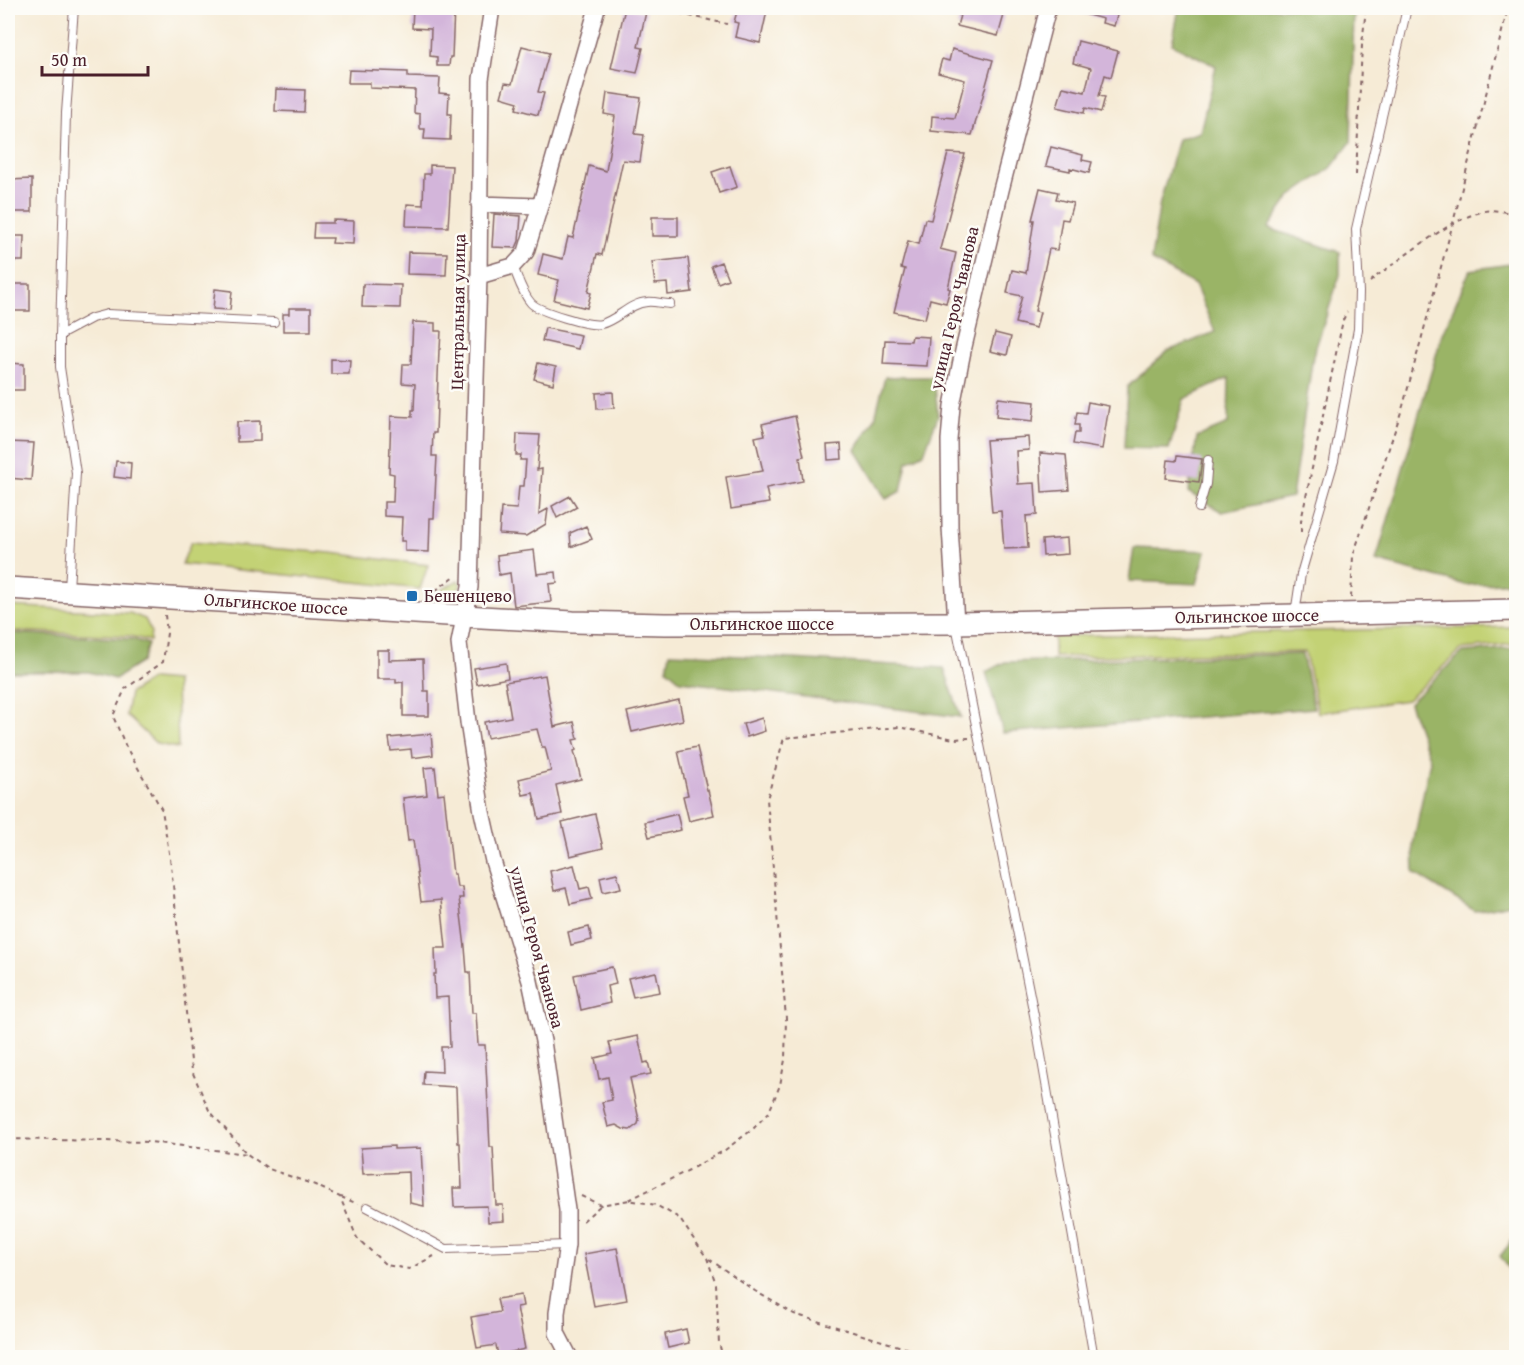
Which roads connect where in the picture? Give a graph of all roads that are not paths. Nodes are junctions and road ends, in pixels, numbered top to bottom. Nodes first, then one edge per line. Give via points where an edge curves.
1 (74, 8) edge
2 (492, 8) edge
3 (597, 8) edge
4 (1048, 8) edge
5 (1407, 8) edge
6 (479, 204) junction
7 (540, 206) junction
8 (513, 266) junction
9 (479, 276) junction
10 (670, 304) dead end
11 (274, 322) dead end
12 (60, 335) junction
13 (1208, 460) dead end
14 (1199, 508) dead end
15 (8, 588) edge
16 (69, 591) junction
17 (1516, 610) edge
18 (1294, 615) junction
19 (464, 616) junction
20 (956, 623) junction
21 (367, 1207) road end
22 (568, 1239) junction
23 (570, 1358) edge
24 (1094, 1358) edge

1 - 12 lane via 66,114
2 - 6 street, Центральная улица via 481,79
3 - 7 street
4 - 20 street, улица Героя Чванова via 1001,190 952,406 950,527
5 - 18 lane via 1356,229 1358,329 1334,460 1301,574
6 - 7 street
6 - 9 street, Центральная улица
7 - 8 street via 526,252
8 - 9 street
8 - 10 lane via 526,296 537,309 588,324 607,322 646,302
9 - 19 street, Центральная улица via 470,587
11 - 12 lane via 107,314
12 - 16 lane via 60,367 76,473
13 - 14 lane
15 - 16 main road, Ольгинское шоссе
16 - 19 main road, Ольгинское шоссе
17 - 18 main road, Ольгинское шоссе
18 - 20 main road, Ольгинское шоссе
19 - 20 main road, Ольгинское шоссе via 630,623
19 - 22 street, улица Героя Чванова via 459,643 482,812 543,1041
20 - 24 lane via 1034,1015
21 - 22 lane via 446,1250
22 - 23 street, улица Героя Чванова via 557,1333

